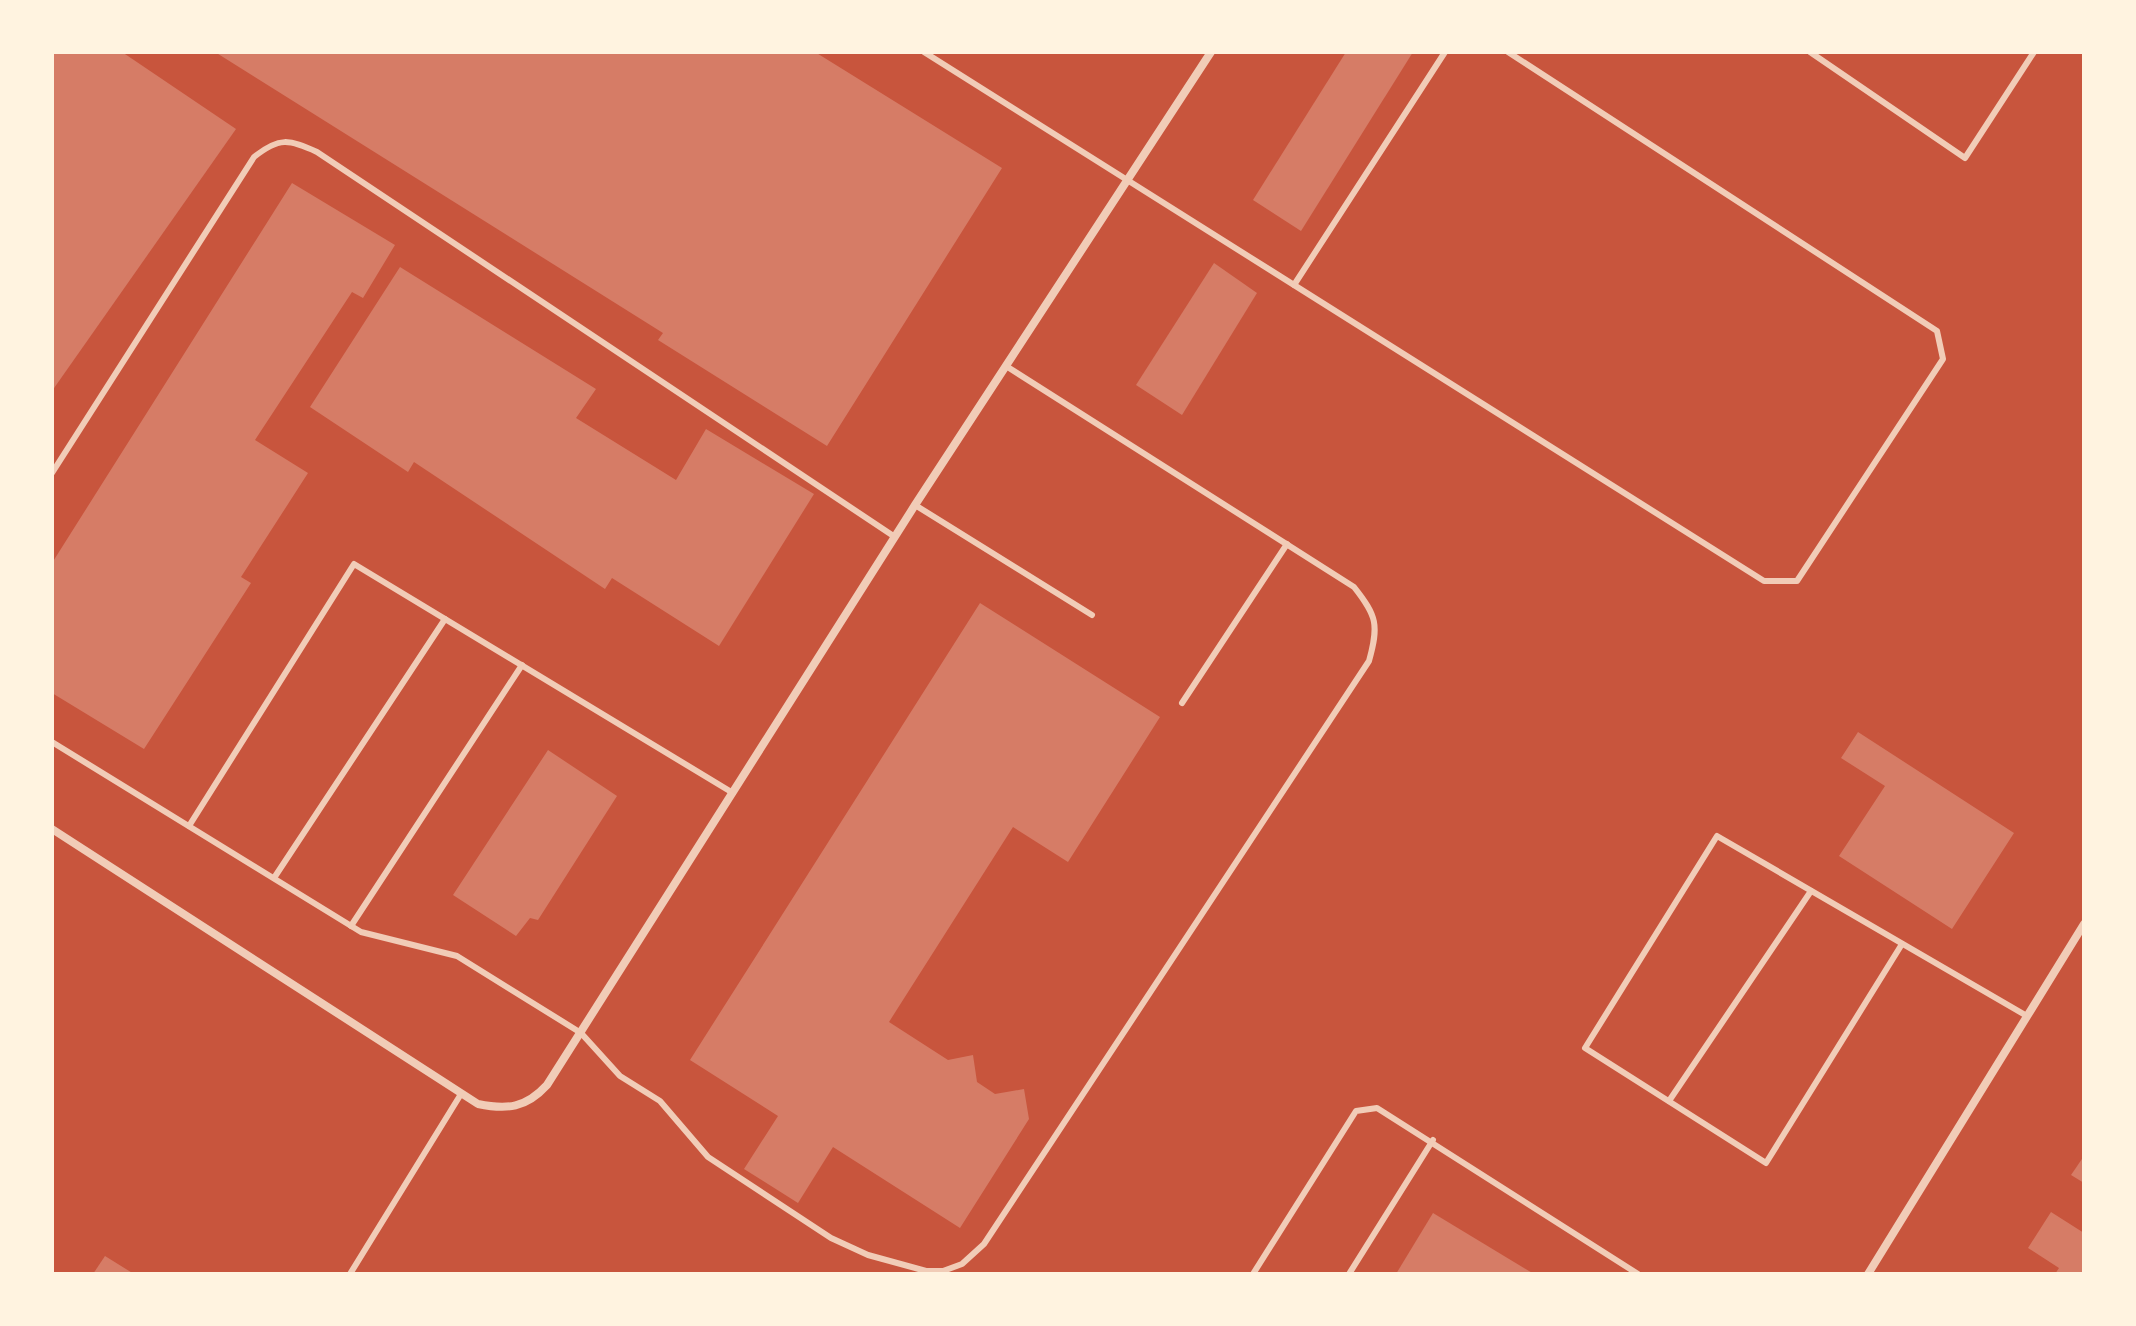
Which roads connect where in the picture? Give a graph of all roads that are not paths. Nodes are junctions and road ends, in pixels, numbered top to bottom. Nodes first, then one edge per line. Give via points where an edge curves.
1 (924, 52) edge
2 (1211, 52) edge
3 (1445, 52) edge
4 (1508, 52) edge
5 (1810, 52) edge
6 (2034, 52) edge
7 (1127, 181) junction
8 (1294, 285) junction
9 (1006, 366) junction
10 (52, 473) edge
11 (915, 505) junction
12 (895, 537) junction
13 (1287, 544) junction
14 (1092, 615) dead end
15 (445, 619) junction
16 (522, 665) junction
17 (1182, 703) dead end
18 (52, 742) edge
19 (733, 793) junction
20 (189, 826) junction
21 (52, 829) edge
22 (274, 878) junction
23 (1811, 891) junction
24 (2084, 924) edge
25 (351, 926) junction
26 (1902, 944) junction
27 (2027, 1016) junction
28 (581, 1033) junction
29 (461, 1094) junction
30 (1669, 1101) junction
31 (1433, 1140) junction
32 (350, 1274) edge
33 (1253, 1274) edge
34 (1349, 1274) edge
35 (1638, 1274) edge
36 (1868, 1274) edge

1 - 7 lane
2 - 7 street
3 - 8 lane
4 - 8 lane via 1937,331 1943,359 1797,581 1764,581
5 - 6 lane via 1965,158
7 - 8 lane
7 - 9 street
9 - 11 street
9 - 13 lane
10 - 12 lane via 254,157 271,143 295,142
11 - 12 street
11 - 14 lane
12 - 19 street
13 - 17 lane
13 - 28 lane via 1354,587 1371,609 1377,632 1369,661 984,1244 962,1264 926,1271 831,1238 708,1157 660,1101 620,1076
15 - 16 lane
15 - 20 lane via 354,564
15 - 22 lane
16 - 19 lane
16 - 25 lane
18 - 20 lane
19 - 28 street
20 - 22 lane
21 - 29 street
22 - 25 lane
23 - 26 lane
23 - 30 lane
23 - 30 lane via 1717,836 1585,1048
24 - 27 street
25 - 28 lane via 457,956
26 - 27 lane
26 - 30 lane via 1766,1163
27 - 36 street
28 - 29 street via 547,1085 516,1107 478,1104
29 - 32 lane
31 - 33 lane via 1377,1108 1356,1111
31 - 34 lane
31 - 35 lane

